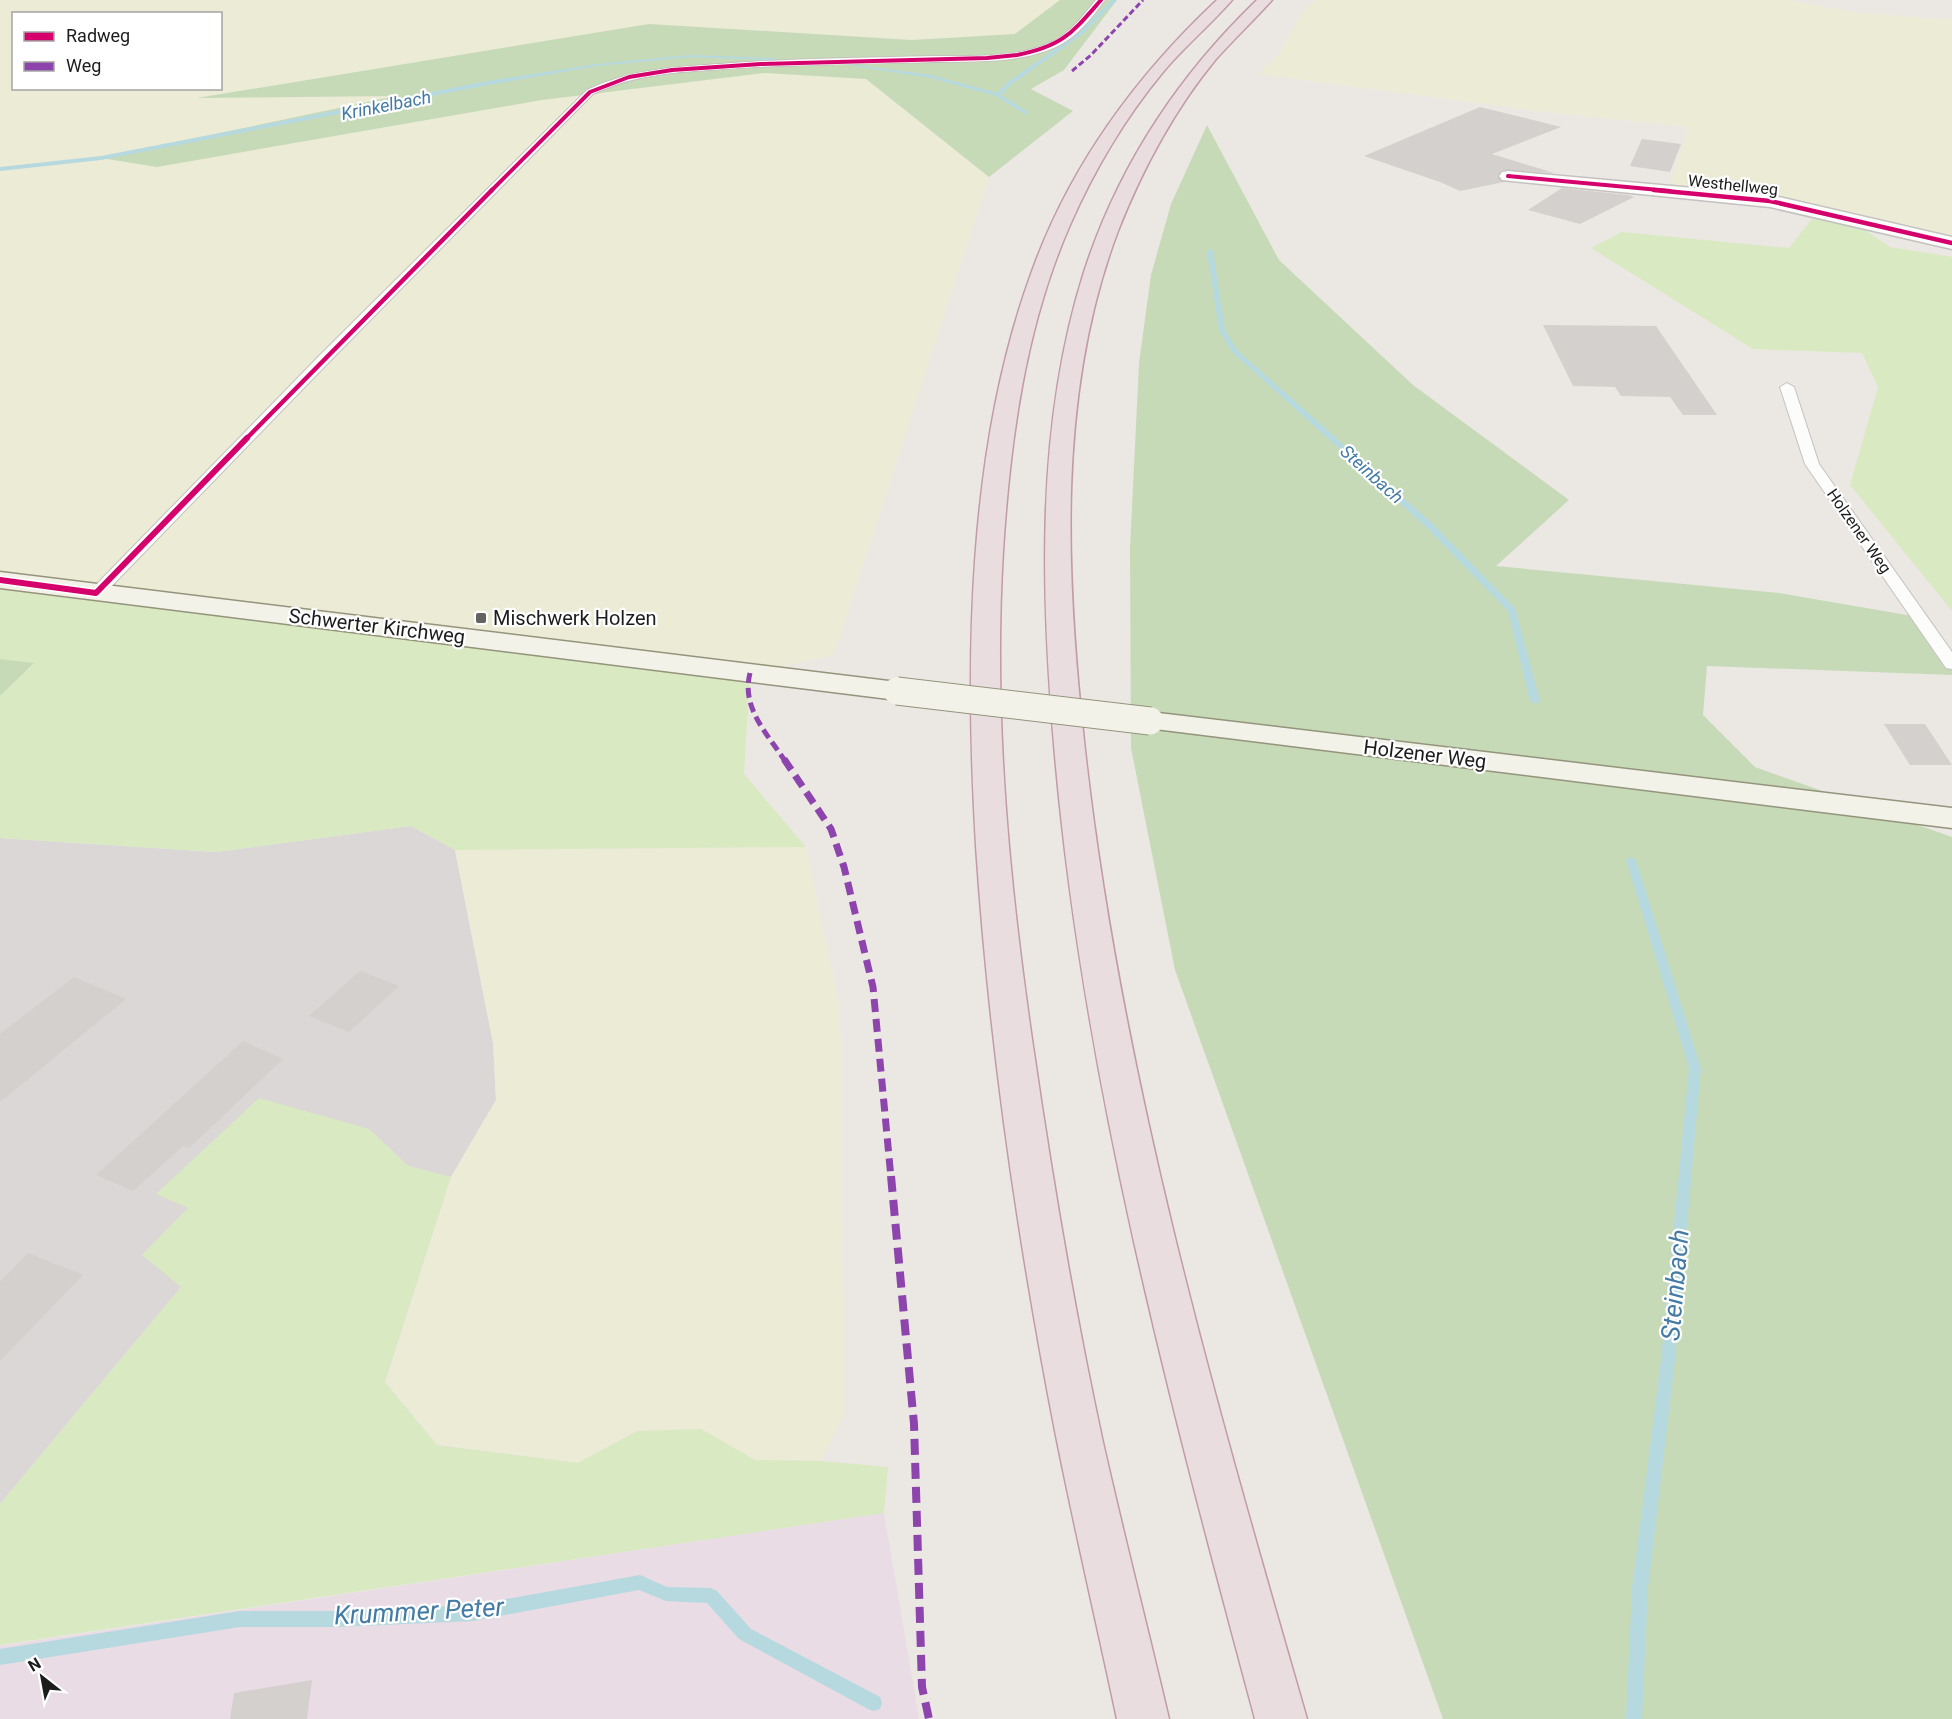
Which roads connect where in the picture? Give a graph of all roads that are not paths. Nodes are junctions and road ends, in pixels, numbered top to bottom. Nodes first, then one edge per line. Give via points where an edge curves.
1 (1101, 0) edge
2 (1225, 0) edge
3 (1265, 0) edge
4 (1508, 176) dead end
5 (1952, 243) edge
6 (1787, 387) dead end
7 (0, 580) edge
8 (96, 592) junction
9 (1952, 664) edge
10 (897, 691) joint
11 (1952, 818) edge
12 (1143, 1719) edge
13 (1281, 1719) edge

1 - 8 lane via 1060,42 1030,52 686,69 616,81 590,92
2 - 12 highway via 1140,87 1068,208 1043,269 1007,405 994,513 985,651 995,878 1031,1162 1079,1434
3 - 13 highway via 1215,50 1181,93 1153,137 1116,211 1082,319 1066,404 1058,510 1060,650 1070,776 1102,1005 1133,1155 1197,1414
4 - 5 street, Westhellweg via 1770,201
6 - 9 lane, Holzener Weg via 1812,464
7 - 8 main road, Schwerter Kirchweg
8 - 10 main road, Schwerter Kirchweg
10 - 11 main road, Holzener Weg, bridge

